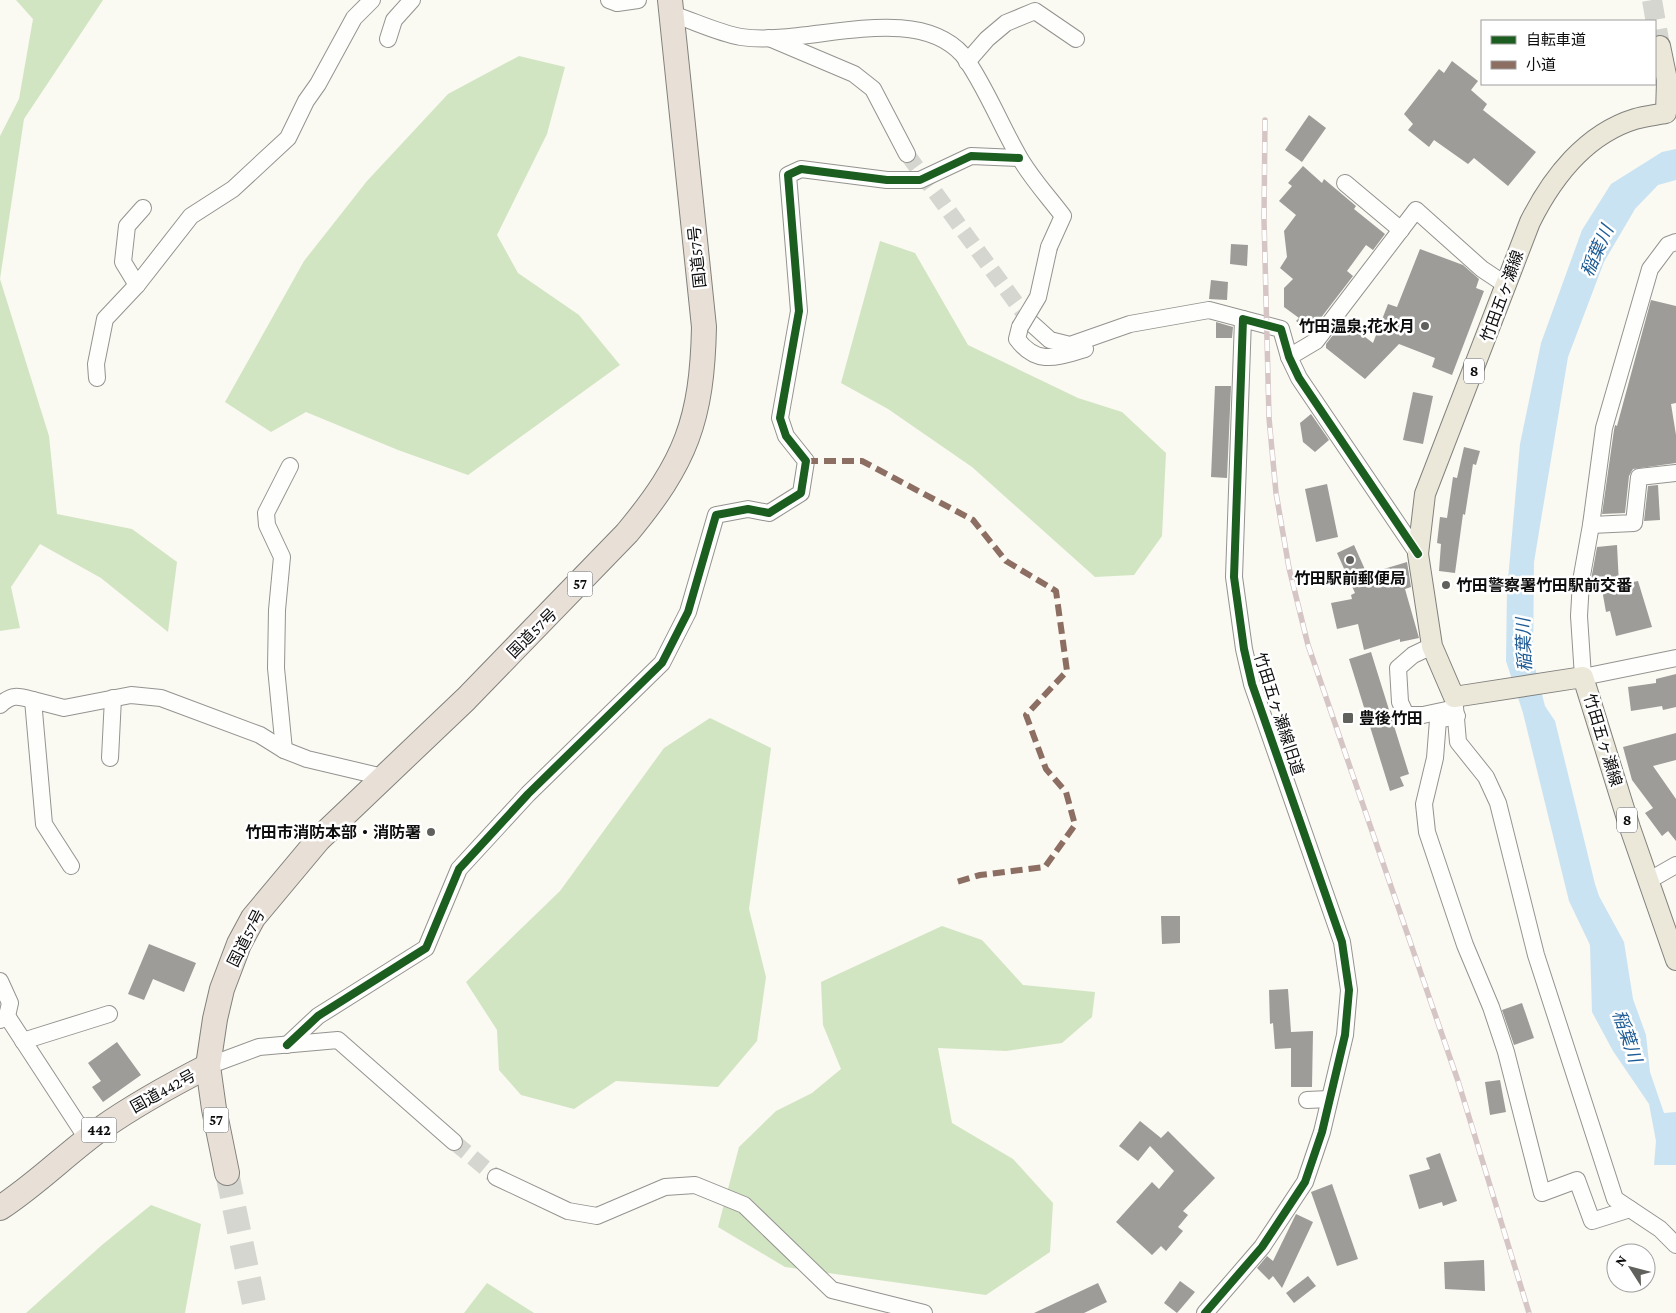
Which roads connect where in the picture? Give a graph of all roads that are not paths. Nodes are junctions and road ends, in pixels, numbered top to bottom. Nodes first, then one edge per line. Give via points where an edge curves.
1 (372, 0) edge
2 (412, 0) edge
3 (608, 0) edge
4 (638, 0) edge
5 (1037, 6) edge
6 (671, 7) edge
7 (767, 38) junction
8 (388, 39) dead end
9 (1076, 40) dead end
10 (1660, 46) dead end
11 (967, 62) junction
12 (1671, 113) edge
13 (907, 154) tunnel mouth
14 (1019, 158) junction
15 (1346, 182) dead end
16 (143, 208) dead end
17 (1400, 230) junction
18 (1676, 242) edge
19 (137, 285) junction
20 (1506, 285) junction
21 (1244, 320) junction
22 (1025, 324) junction
23 (1095, 336) junction
24 (1289, 357) junction
25 (98, 378) dead end
26 (290, 466) dead end
27 (1676, 472) edge
28 (1592, 525) junction
29 (1418, 554) junction
30 (1432, 646) junction
31 (1676, 658) edge
32 (1575, 678) junction
33 (113, 698) junction
34 (33, 700) junction
35 (0, 706) edge
36 (1455, 707) junction
37 (284, 750) junction
38 (110, 758) dead end
39 (383, 777) junction
40 (1676, 865) edge
41 (71, 866) dead end
42 (1648, 881) junction
43 (1676, 960) edge
44 (0, 981) edge
45 (110, 1014) dead end
46 (4, 1018) edge
47 (23, 1041) junction
48 (287, 1045) junction
49 (208, 1066) junction
50 (1329, 1099) junction
51 (1307, 1100) dead end
52 (88, 1140) junction
53 (454, 1142) tunnel mouth
54 (227, 1173) tunnel mouth
55 (496, 1177) tunnel mouth
56 (0, 1208) edge
57 (1630, 1209) junction
58 (1676, 1245) edge
59 (924, 1313) edge
60 (1205, 1313) edge

1 - 19 street via 354,18 288,138 233,189 191,216
2 - 8 street via 394,20
3 - 4 street via 617,3
5 - 9 street
5 - 11 street via 1035,11 1006,23
6 - 7 street via 740,37
6 - 39 highway, 国道57号 / 57 via 704,327 703,371 693,424 673,471 627,533 486,680
7 - 11 street via 886,23 905,25 941,37
7 - 13 street via 854,74 873,89
10 - 12 main road, 竹田五ヶ瀬線 / 8
11 - 14 street
12 - 20 main road, 竹田五ヶ瀬線 / 8 via 1635,119 1602,136 1578,154 1543,194
14 - 22 street, bridge via 1063,216 1049,247 1038,297
14 - 48 street via 970,156 920,180 877,179 801,169 788,175 799,311 780,418 786,436 806,461 801,493 768,513 748,509 716,515 688,612 662,663 528,794 459,869 426,948 318,1016
15 - 17 street
16 - 19 street via 127,226 123,262
17 - 20 street via 1416,210 1482,269
17 - 24 street via 1316,341
18 - 28 street via 1668,245 1650,269 1604,428
19 - 25 street via 105,319 96,364
20 - 29 main road, 竹田五ヶ瀬線 / 8 via 1426,494
21 - 23 street via 1209,310 1130,324
21 - 24 street via 1281,329
21 - 50 street, 竹田五ヶ瀬線旧道 via 1234,577 1252,684 1342,942 1349,990 1345,1035
22 - 23 street via 1050,340 1070,345
22 - 23 street via 1017,339 1030,354 1042,357 1060,356 1096,346
24 - 29 street via 1299,378
26 - 37 street via 266,513 267,526 282,557 276,668
27 - 28 street via 1639,477 1634,523
28 - 32 street via 1580,598
29 - 30 main road, 竹田五ヶ瀬線 / 8
30 - 36 main road, 竹田五ヶ瀬線 / 8
30 - 36 street via 1413,655 1398,668 1400,702 1406,715 1423,715
31 - 32 street
32 - 36 main road via 1481,692
32 - 42 main road, 竹田五ヶ瀬線 / 8
33 - 34 street via 64,708
33 - 37 street via 132,695 161,698 260,735
33 - 38 street
34 - 35 street via 16,695
34 - 41 street via 44,824
36 - 57 street via 1458,742 1486,778 1498,803 1536,955 1615,1199
36 - 57 street via 1438,720 1435,758 1424,804 1427,832 1506,1052 1542,1193 1576,1180 1592,1221
37 - 39 street via 307,759
39 - 49 highway, 国道57号 / 57 via 319,839 253,918 222,989
40 - 42 street
42 - 43 main road, 竹田五ヶ瀬線 / 8
44 - 46 street via 10,1003
45 - 47 street
46 - 47 street
47 - 52 street
48 - 49 street via 259,1047
48 - 53 street via 338,1040
49 - 52 highway, 国道442号 / 442 via 152,1095
49 - 54 highway, 国道57号 / 57
50 - 51 street
50 - 60 street, 竹田五ヶ瀬線旧道 via 1305,1182 1262,1247
52 - 56 highway, 国道442号 / 442
55 - 59 street via 568,1211 597,1216 665,1187 695,1186 744,1205 832,1290
57 - 58 street via 1660,1229

